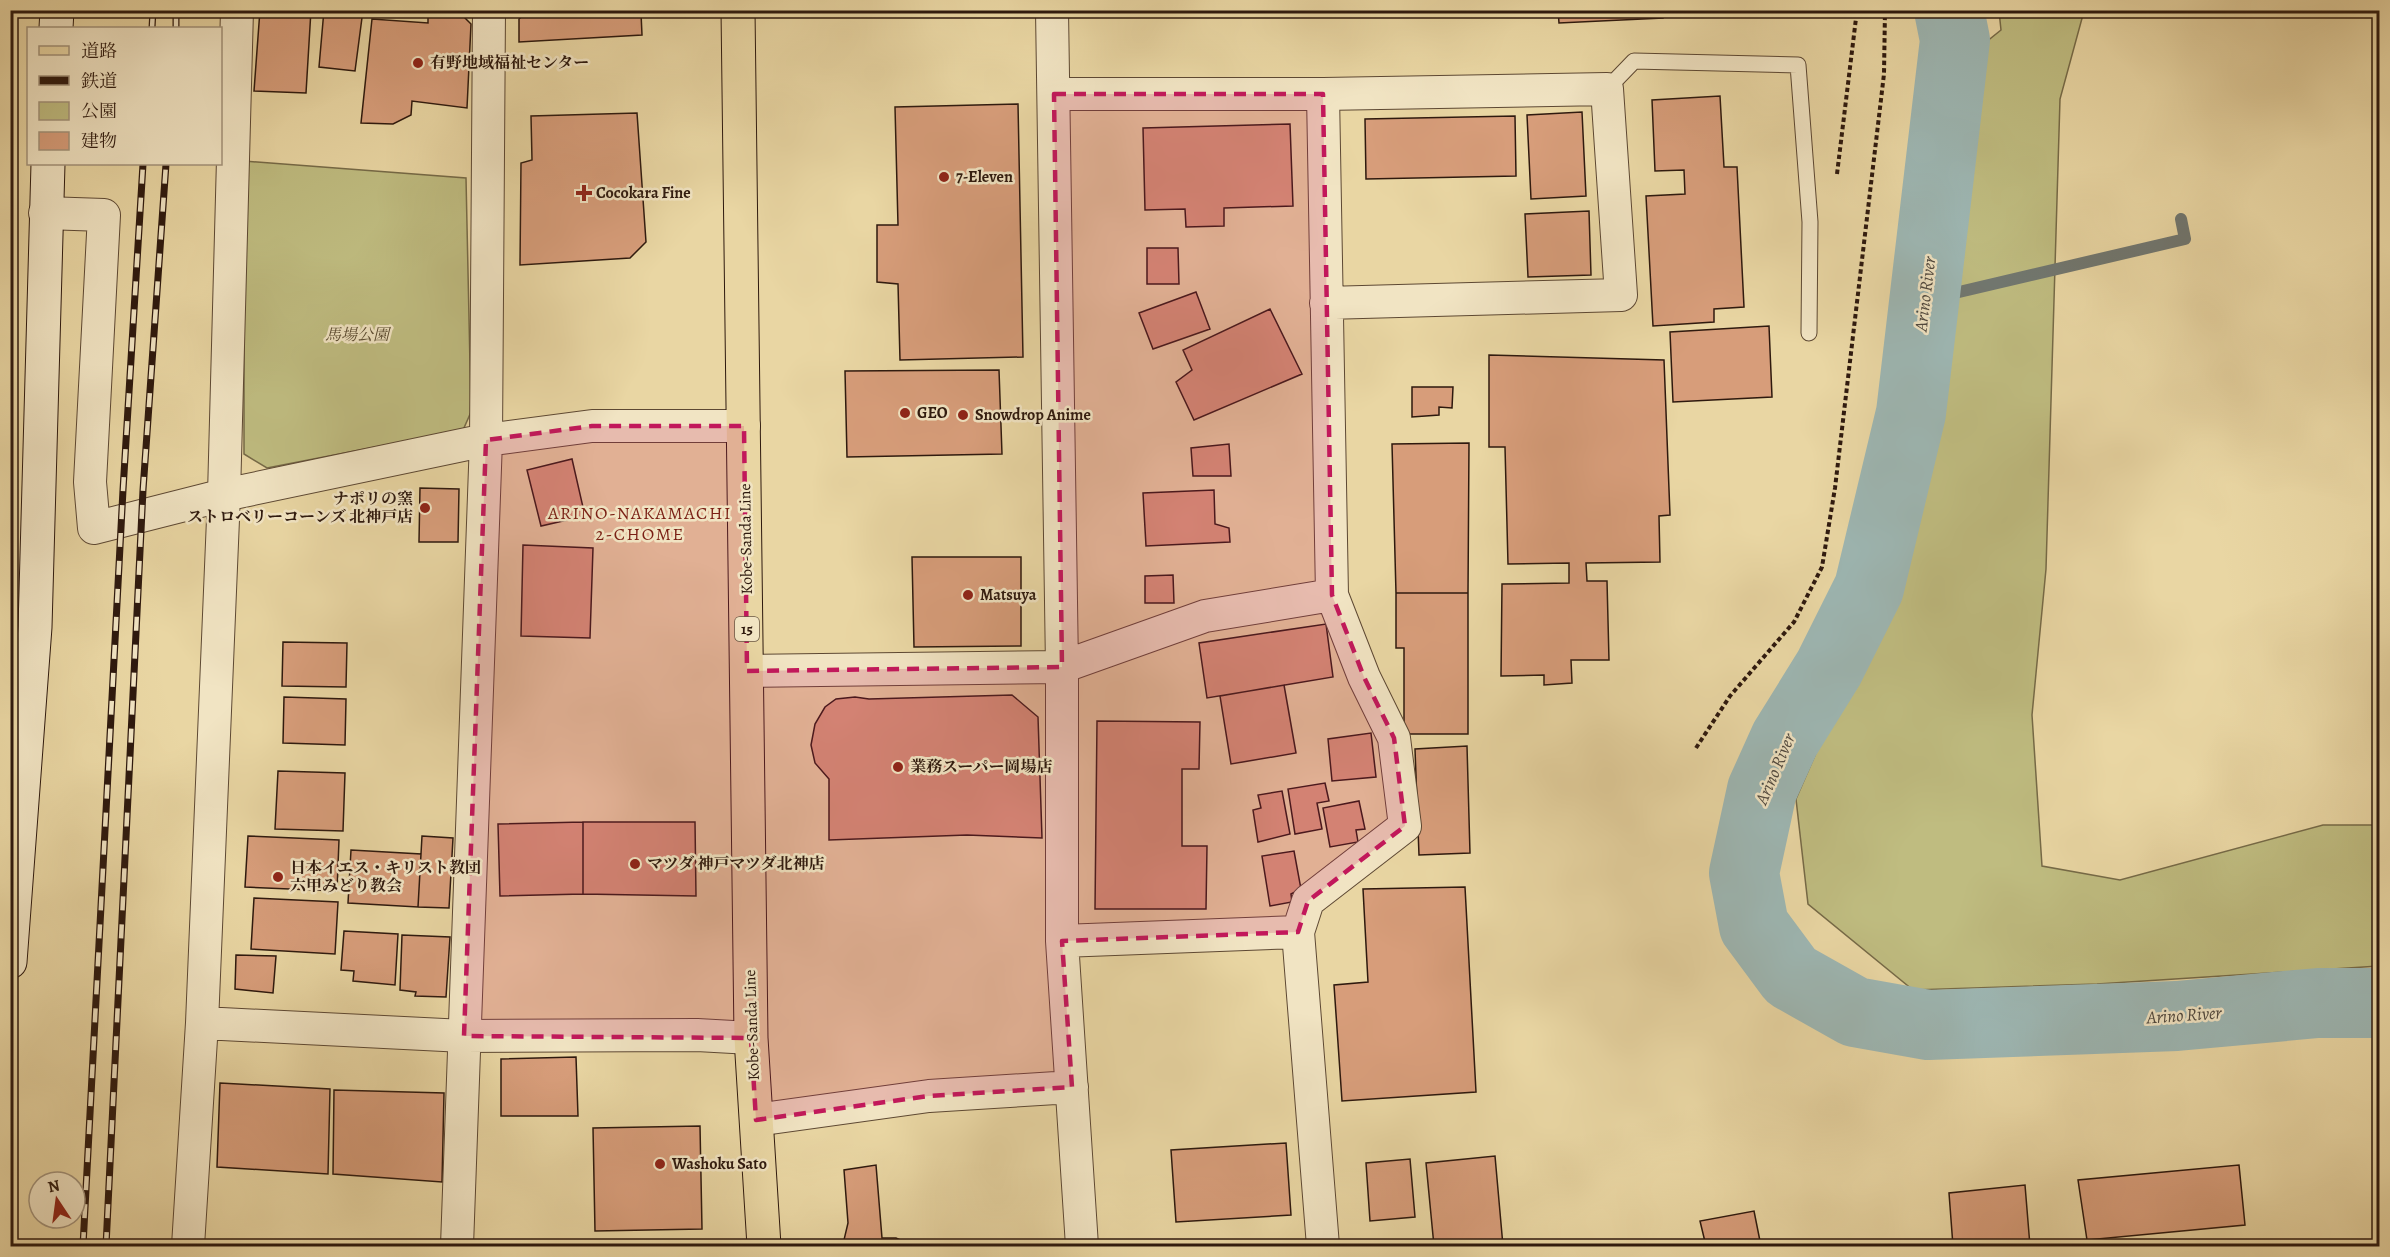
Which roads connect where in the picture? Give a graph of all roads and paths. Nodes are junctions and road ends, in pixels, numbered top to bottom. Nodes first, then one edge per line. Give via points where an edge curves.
1 (57, 10) edge
2 (237, 10) edge
3 (489, 10) edge
4 (738, 10) edge
5 (1052, 10) edge
6 (1857, 10) edge
7 (1885, 10) edge
8 (56, 27) edge
9 (1607, 89) junction
10 (1053, 94) junction
11 (1323, 94) junction
12 (48, 165) edge
13 (1836, 180) dead end
14 (45, 213) junction
15 (1326, 303) junction
16 (1809, 333) dead end
17 (744, 426) junction
18 (486, 440) junction
19 (224, 495) junction
20 (1332, 596) junction
21 (1062, 667) junction
22 (747, 671) junction
23 (1696, 748) dead end
24 (15, 843) edge
25 (1298, 932) junction
26 (1062, 940) junction
27 (10, 962) edge
28 (202, 1023) junction
29 (464, 1036) junction
30 (751, 1038) junction
31 (1072, 1087) junction
32 (756, 1120) junction
33 (188, 1246) edge
34 (457, 1246) edge
35 (764, 1246) edge
36 (1082, 1246) edge
37 (1323, 1246) edge

1 - 8 street
2 - 19 street
3 - 18 street
4 - 17 main road, Kobe-Sanda Line / 15
5 - 10 street
6 - 13 path
7 - 23 path via 1884,74 1835,488 1822,567 1794,622 1730,696
9 - 11 street
9 - 15 street via 1621,295
9 - 16 lane via 1634,61 1798,65 1810,222
10 - 11 street
10 - 21 street
11 - 15 street
12 - 14 street
14 - 19 street via 104,215 90,482 94,528
14 - 24 street via 34,627
15 - 20 street
17 - 18 street via 592,426
17 - 22 main road, Kobe-Sanda Line / 15
18 - 19 street
18 - 29 street
19 - 28 street
20 - 21 street via 1205,616
20 - 25 street via 1364,677 1394,738 1405,826 1308,901
21 - 22 street
21 - 26 street
22 - 30 main road, Kobe-Sanda Line / 15
24 - 27 street
25 - 26 street
25 - 37 street
26 - 31 street
28 - 29 street
28 - 33 street
29 - 30 street
29 - 34 street
30 - 32 main road, Kobe-Sanda Line / 15
31 - 32 street via 929,1096
31 - 36 street
32 - 35 main road, Kobe-Sanda Line / 15

